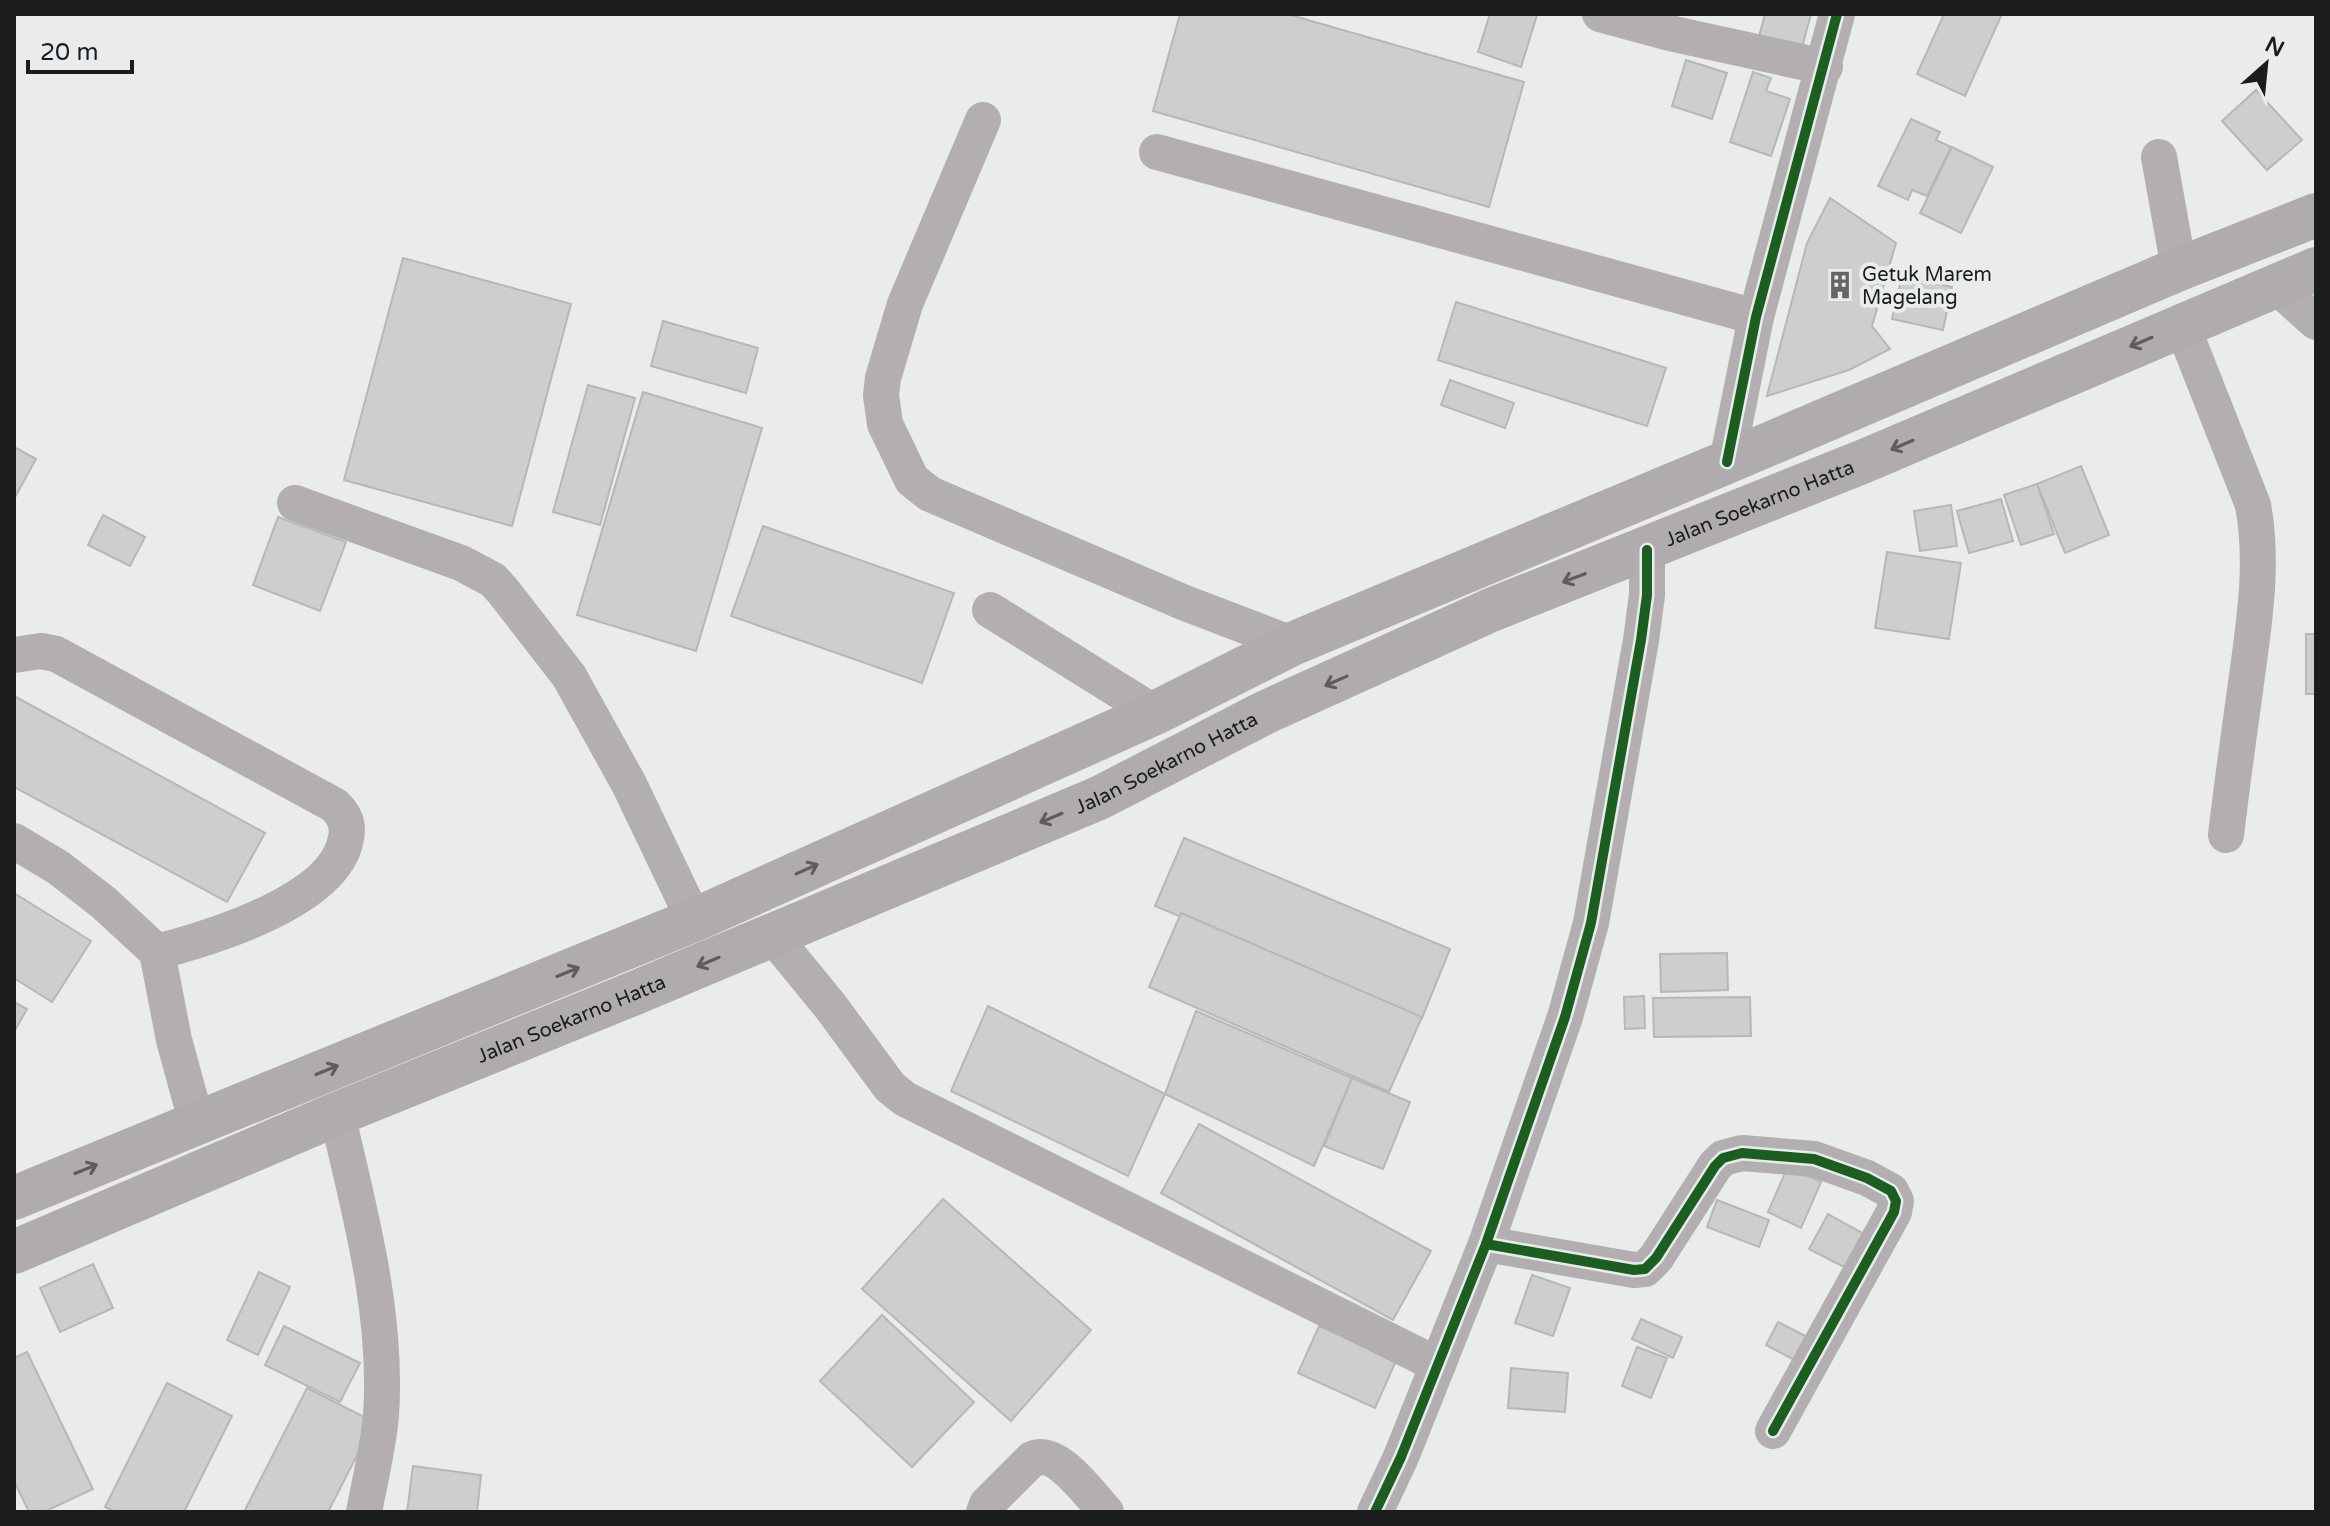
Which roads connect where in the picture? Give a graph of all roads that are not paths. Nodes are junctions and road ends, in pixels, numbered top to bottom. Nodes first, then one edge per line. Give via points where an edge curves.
1 (1600, 14) edge
2 (1837, 14) edge
3 (1825, 67) junction
4 (983, 120) dead end
5 (1157, 152) dead end
6 (2159, 157) dead end
7 (2316, 215) edge
8 (2179, 269) junction
9 (2316, 269) edge
10 (2275, 285) junction
11 (1756, 317) junction
12 (2316, 322) edge
13 (2182, 325) junction
14 (1727, 462) junction
15 (295, 503) dead end
16 (1647, 550) junction
17 (990, 610) dead end
18 (1292, 644) junction
19 (14, 655) edge
20 (1233, 675) junction
21 (1155, 713) junction
22 (1264, 713) junction
23 (2226, 835) dead end
24 (14, 841) edge
25 (694, 920) junction
26 (772, 935) junction
27 (157, 952) junction
28 (337, 1114) junction
29 (197, 1124) junction
30 (14, 1198) edge
31 (1486, 1244) junction
32 (14, 1252) edge
33 (1438, 1365) junction
34 (1773, 1431) dead end
35 (364, 1512) edge
36 (984, 1512) edge
37 (1106, 1512) edge
38 (1375, 1512) edge

1 - 3 street
2 - 3 street
3 - 11 street
4 - 18 street via 905,304 883,378 885,424 912,480 930,494
5 - 11 street
6 - 8 street
7 - 8 highway
8 - 14 highway
9 - 10 highway, Jalan Soekarno Hatta
10 - 12 street
10 - 13 highway, Jalan Soekarno Hatta
11 - 14 street
13 -> 16 highway, Jalan Soekarno Hatta
13 - 23 street via 2253,505 2258,534 2250,655
14 - 18 highway
15 - 25 street via 461,563 493,580 569,676 629,784
16 -> 22 highway, Jalan Soekarno Hatta via 1491,610
16 - 31 street via 1641,640 1591,923 1565,1017
17 - 21 street
18 - 20 highway
19 - 27 street via 56,654 342,813 347,831 343,850 316,885 233,929
20 - 21 highway
20 - 22 highway
25 -> 21 highway
22 -> 26 highway, Jalan Soekarno Hatta via 1099,798
24 - 27 street via 59,868
29 -> 25 highway
26 -> 28 highway, Jalan Soekarno Hatta
26 - 33 street via 890,1087 905,1099
27 - 29 street
28 - 32 highway, Jalan Soekarno Hatta
28 - 35 street via 365,1237 382,1365 377,1451
30 -> 29 highway
31 - 33 street
31 - 34 street via 1645,1269 1715,1166 1742,1153 1814,1159 1891,1191 1894,1212
33 - 38 street
36 - 37 street via 1032,1459 1045,1456 1059,1461

